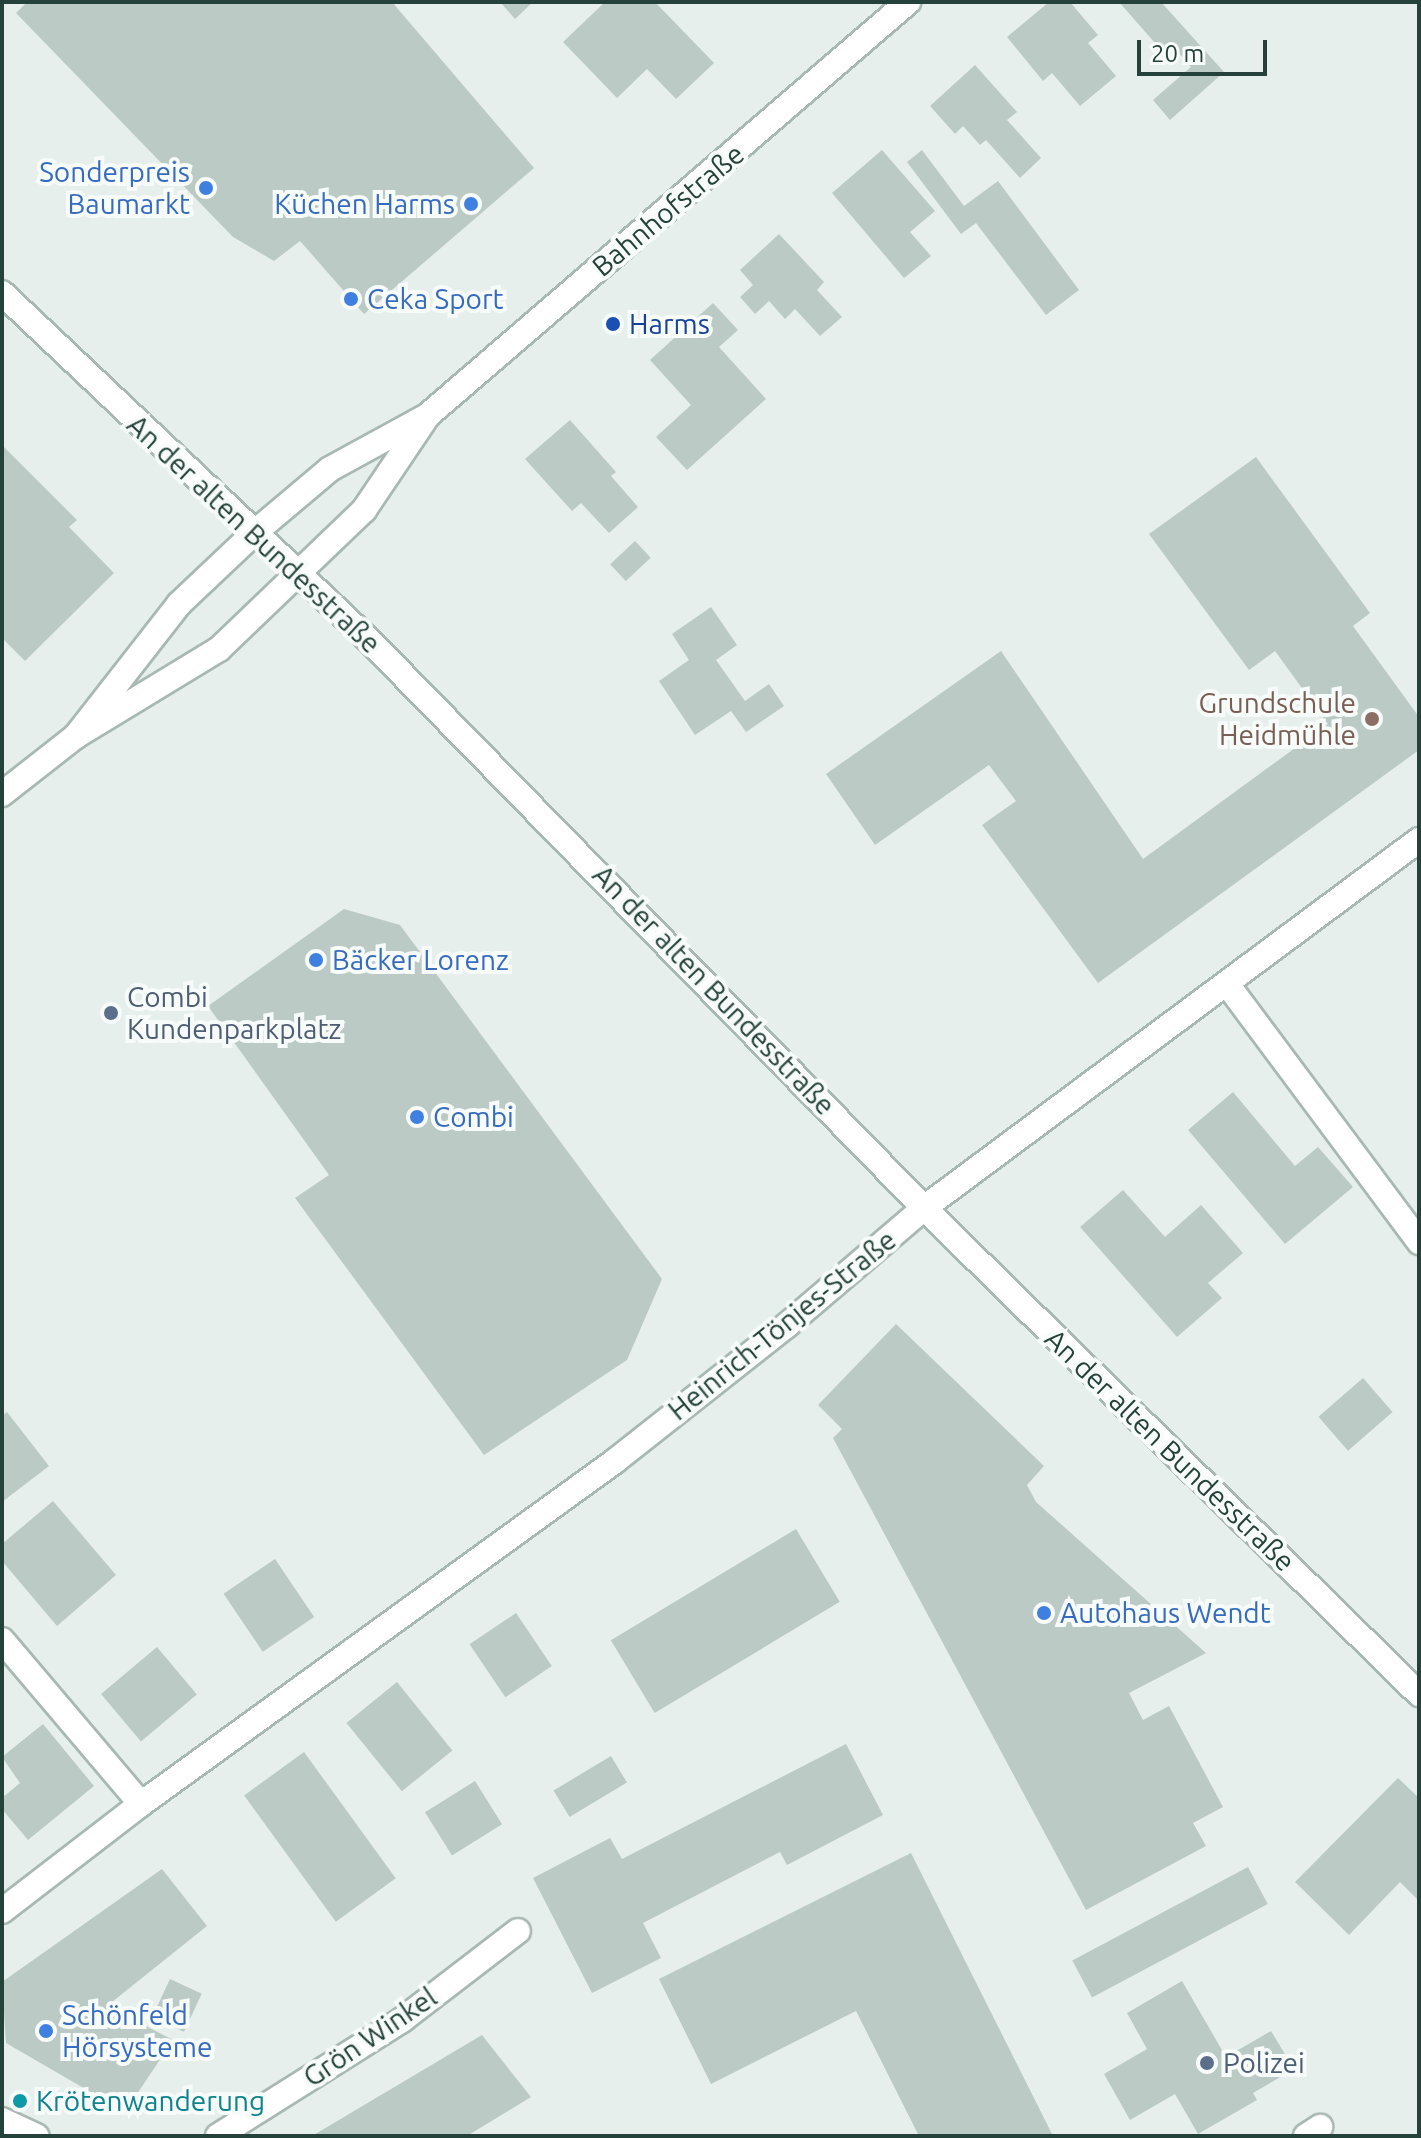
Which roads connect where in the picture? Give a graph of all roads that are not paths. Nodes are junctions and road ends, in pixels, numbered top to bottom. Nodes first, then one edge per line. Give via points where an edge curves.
1 (908, 2) edge
2 (2, 293) edge
3 (427, 416) junction
4 (254, 533) junction
5 (299, 574) junction
6 (76, 736) junction
7 (2, 794) edge
8 (1419, 840) edge
9 (1227, 984) junction
10 (924, 1208) junction
11 (1419, 1242) edge
12 (2, 1640) edge
13 (1419, 1694) edge
14 (141, 1804) junction
15 (2, 1911) edge
16 (518, 1931) dead end
17 (4, 2127) edge
18 (36, 2136) edge
19 (218, 2136) edge

1 - 3 street, Bahnhofstraße
2 - 4 street, An der alten Bundesstraße
3 - 4 street, Bahnhofstraße via 330,469
3 - 5 street, Bahnhofstraße via 364,510
4 - 5 street, An der alten Bundesstraße
4 - 6 street, Bahnhofstraße via 179,604
5 - 6 street, Bahnhofstraße via 219,649
5 - 10 street, An der alten Bundesstraße via 591,863
6 - 7 street, Bahnhofstraße
8 - 9 street, Heinrich-Tönjes-Straße
9 - 10 street, Heinrich-Tönjes-Straße
9 - 11 street
10 - 13 street, An der alten Bundesstraße
10 - 14 street, Heinrich-Tönjes-Straße via 615,1461
12 - 14 street
14 - 15 street, Heinrich-Tönjes-Straße
16 - 19 street, Grön Winkel via 402,2020
17 - 18 street

